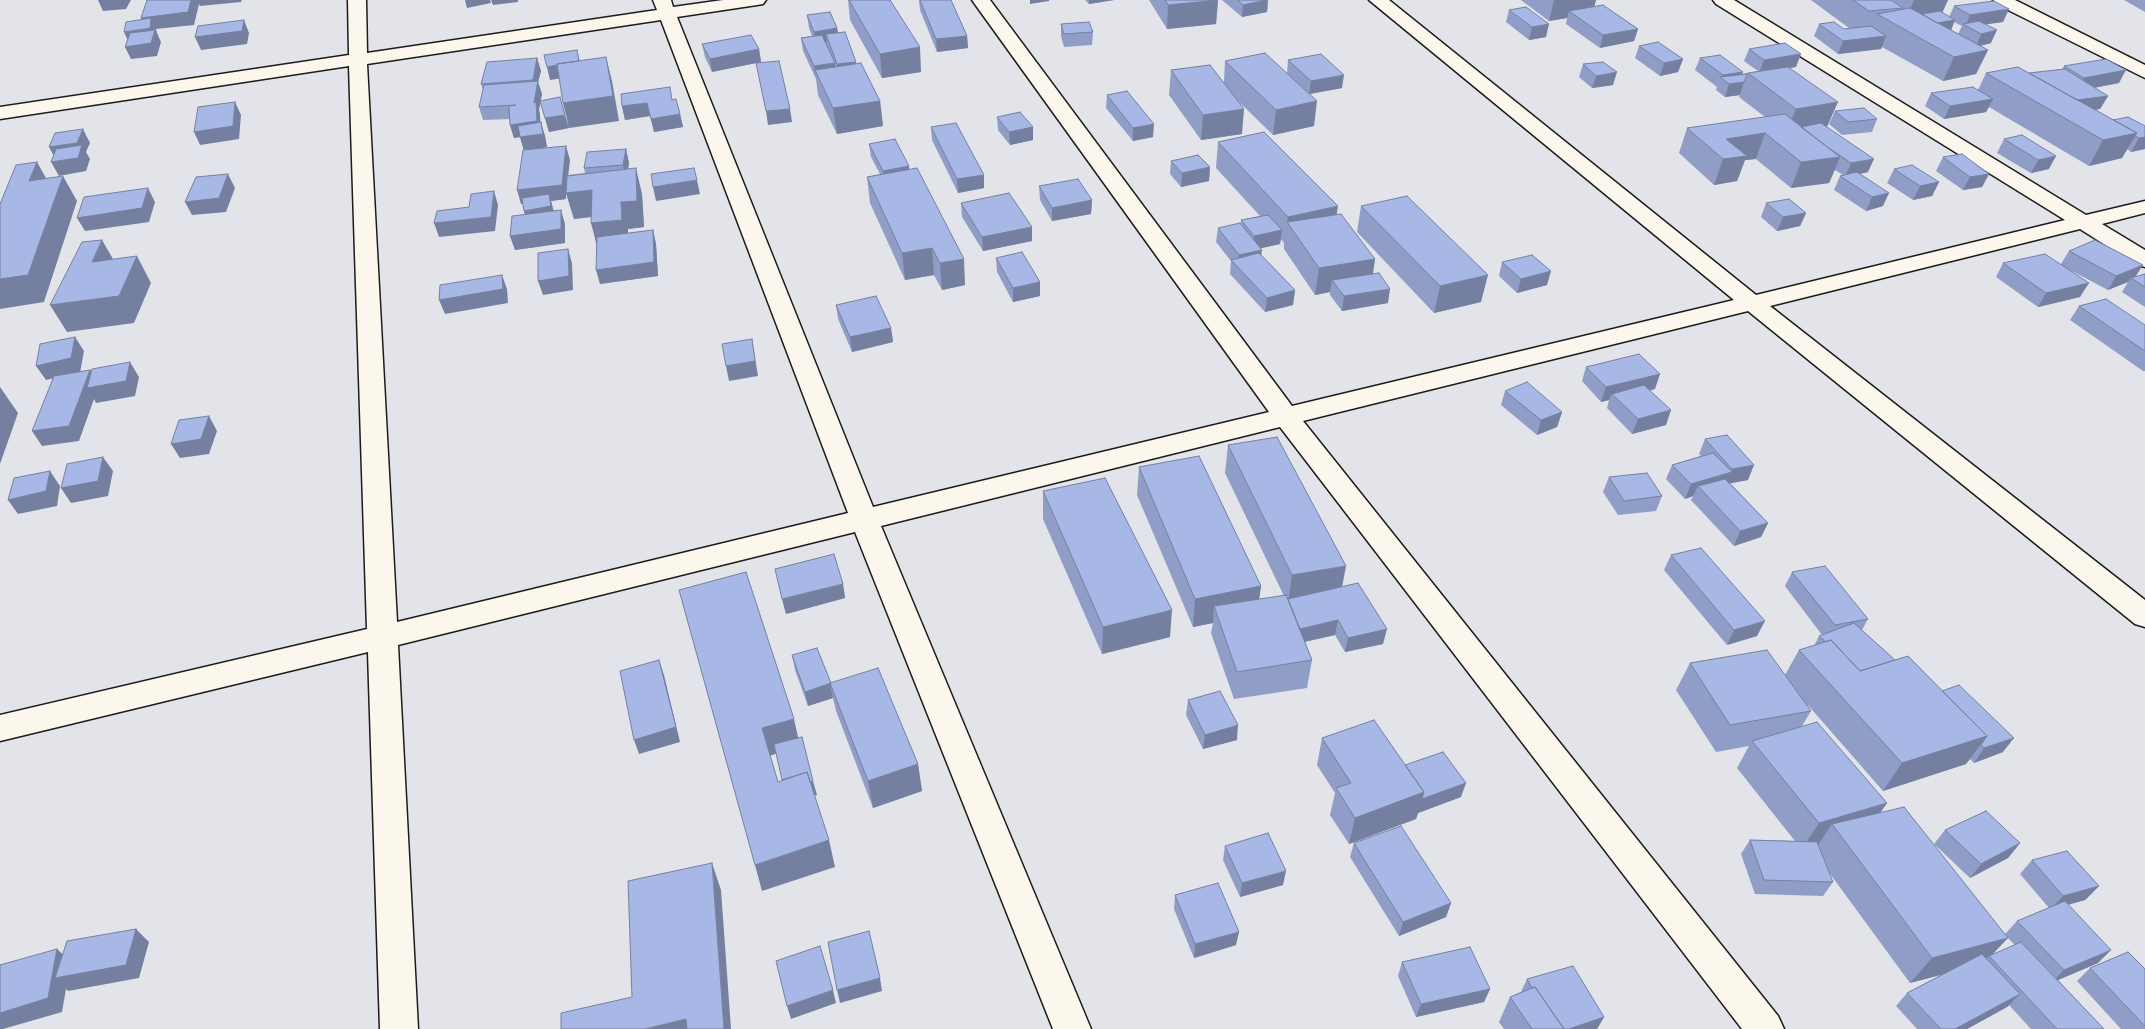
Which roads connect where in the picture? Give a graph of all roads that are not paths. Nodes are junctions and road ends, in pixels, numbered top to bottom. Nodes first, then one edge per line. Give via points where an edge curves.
1 (357, 0) edge
2 (757, 0) edge
3 (981, 0) edge
4 (1378, 0) edge
5 (1722, 0) edge
6 (2002, 0) edge
7 (665, 7) edge
8 (358, 59) junction
9 (2145, 72) edge
10 (0, 113) edge
11 (2145, 207) edge
12 (2082, 223) junction
13 (2145, 260) edge
14 (1752, 303) junction
15 (1286, 417) junction
16 (864, 520) junction
17 (2145, 616) edge
18 (382, 637) junction
19 (0, 728) edge
20 (399, 1029) edge
21 (1072, 1029) edge
22 (1765, 1029) edge

1 - 8 street
2 - 7 street
3 - 15 street
4 - 14 street
5 - 12 street
6 - 9 street
7 - 8 street
7 - 16 street
8 - 10 street
8 - 18 street
11 - 12 street
12 - 13 street
12 - 14 street
14 - 15 street
14 - 17 street
15 - 16 street
15 - 22 street
16 - 18 street
16 - 21 street
18 - 19 street
18 - 20 street

